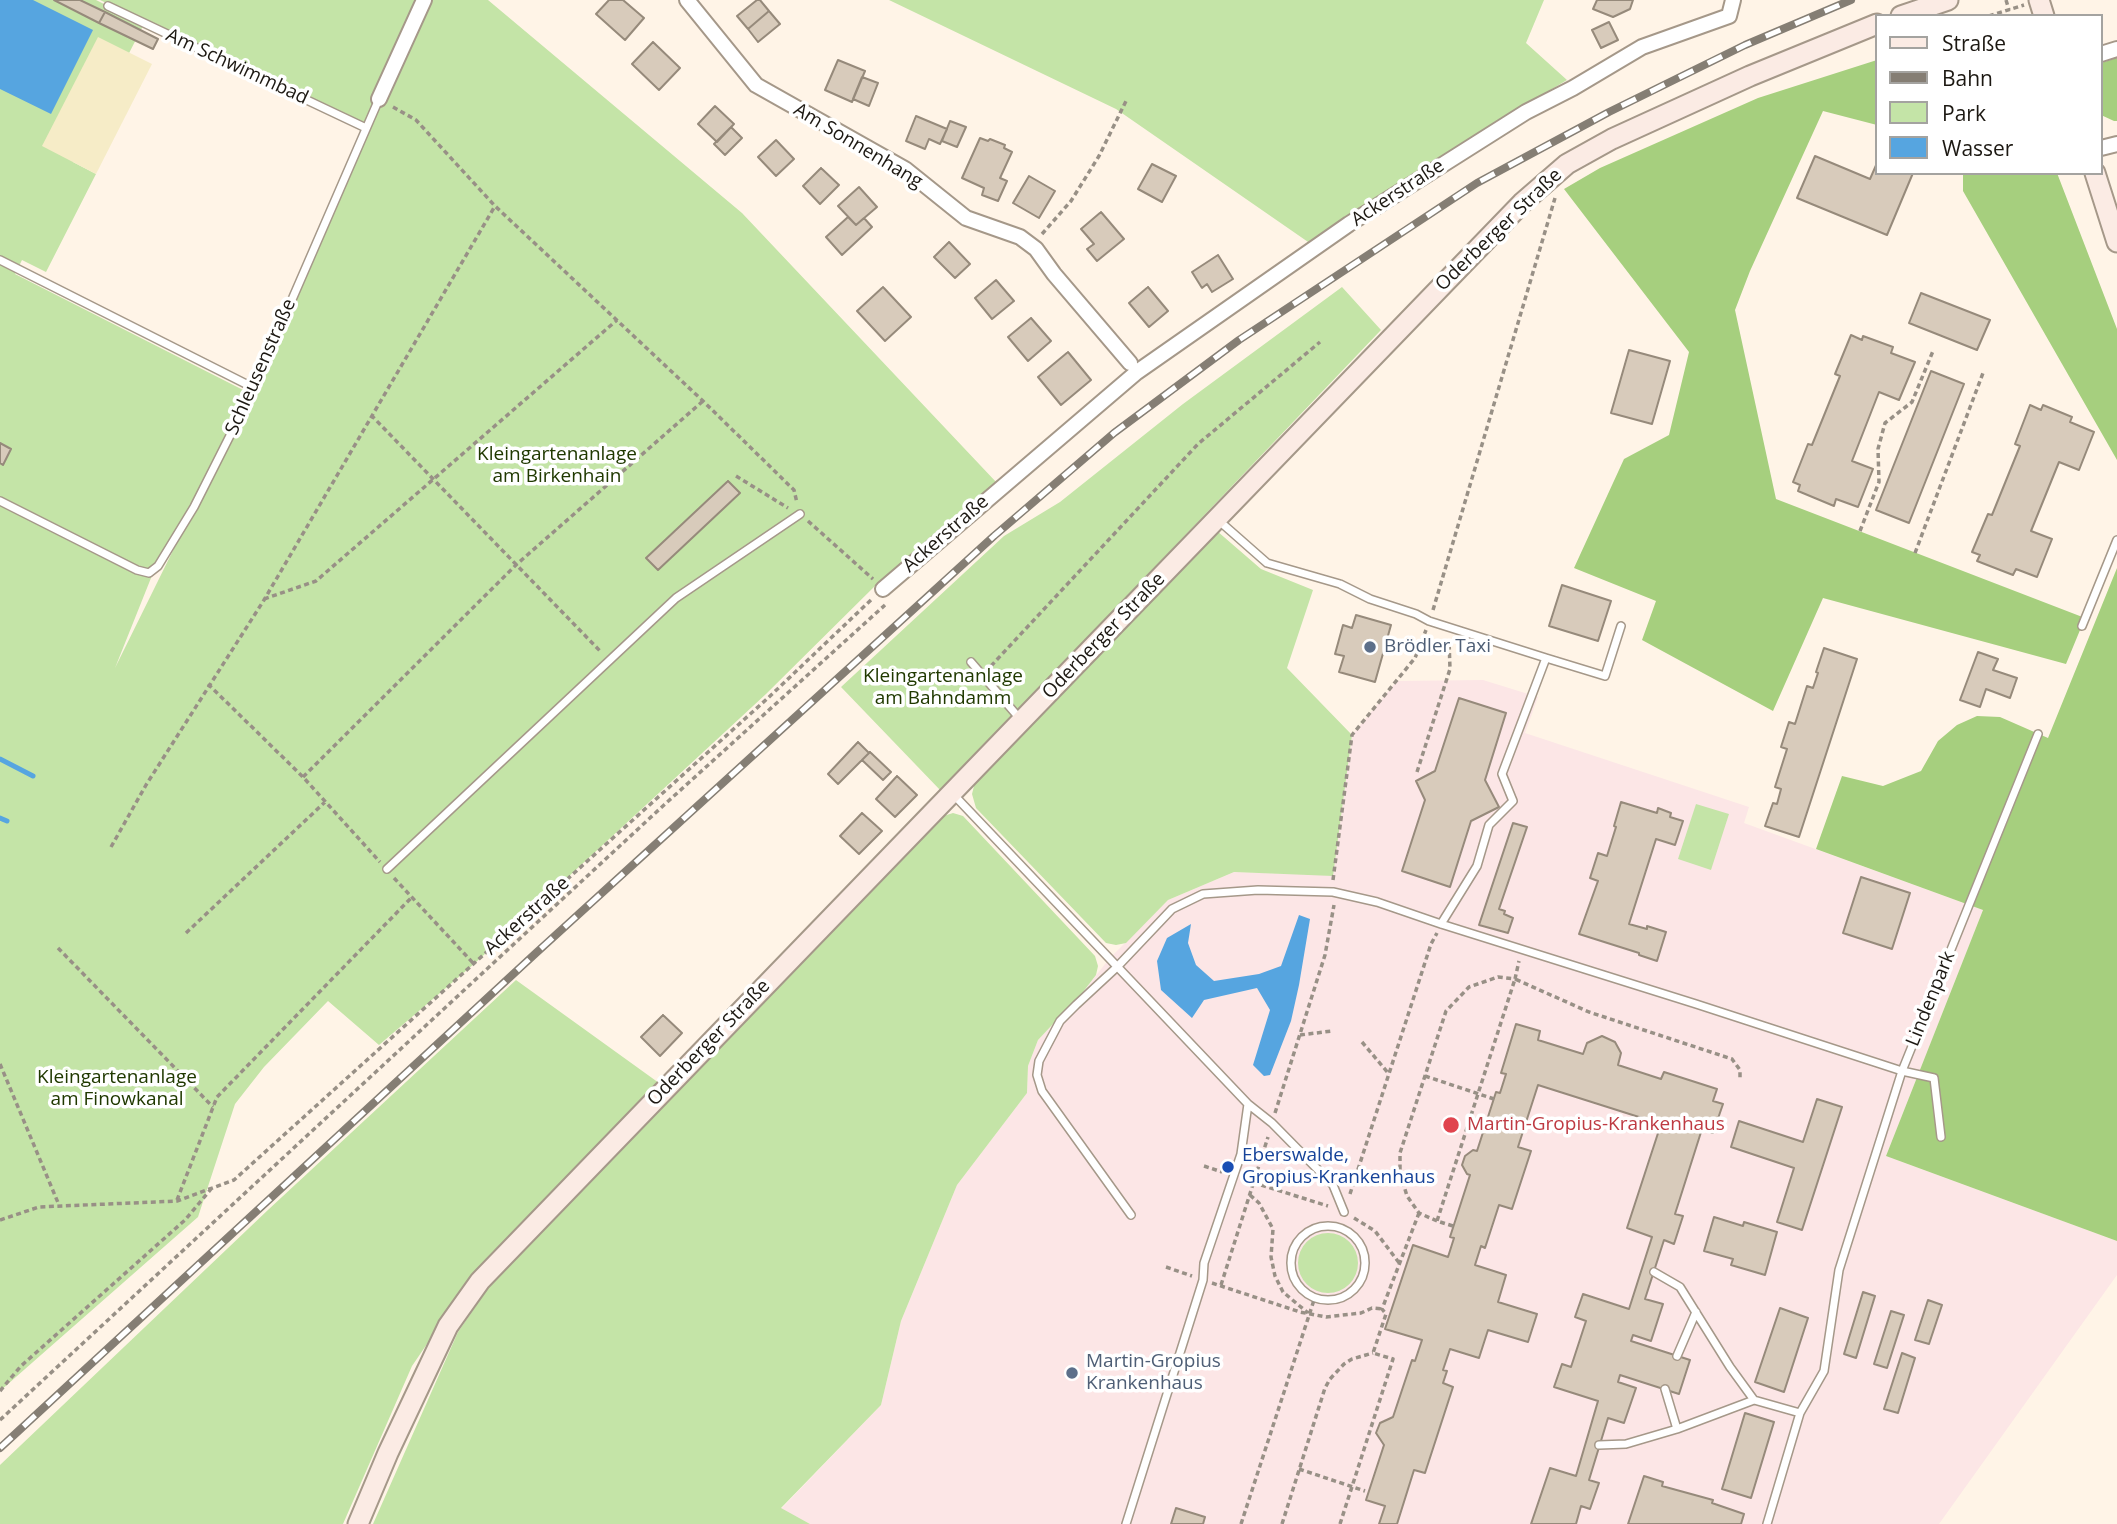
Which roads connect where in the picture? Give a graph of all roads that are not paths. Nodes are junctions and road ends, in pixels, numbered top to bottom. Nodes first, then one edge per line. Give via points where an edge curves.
1 (424, 0) edge
2 (687, 0) edge
3 (1732, 0) edge
4 (1948, 0) edge
5 (108, 6) dead end
6 (1907, 14) edge
7 (1876, 24) edge
8 (379, 99) joint
9 (366, 128) junction
10 (2096, 175) edge
11 (2117, 242) edge
12 (0, 260) edge
13 (1130, 363) dead end
14 (254, 388) junction
15 (0, 501) edge
16 (800, 514) road end
17 (1217, 518) junction
18 (2117, 540) edge
19 (885, 596) road end
20 (1621, 626) dead end
21 (2082, 626) dead end
22 (1546, 658) junction
23 (971, 662) dead end
24 (1021, 721) junction
25 (2038, 734) dead end
26 (952, 793) junction
27 (387, 869) road end
28 (1441, 924) junction
29 (1117, 967) junction
30 (1902, 1071) junction
31 (1248, 1104) junction
32 (1941, 1136) dead end
33 (1344, 1212) road end
34 (1131, 1215) dead end
35 (1654, 1272) dead end
36 (1315, 1297) joint
37 (1696, 1312) junction
38 (1677, 1356) dead end
39 (1665, 1389) dead end
40 (1754, 1400) junction
41 (1800, 1413) junction
42 (1677, 1429) junction
43 (1599, 1445) dead end
44 (358, 1524) edge
45 (1126, 1524) edge
46 (1767, 1524) edge

1 - 8 street, Schleusenstraße
2 - 13 street, Am Sonnenhang via 756,85 905,169 966,218 1020,237 1031,246
3 - 19 street, Ackerstraße via 1729,16 1642,47 1526,112 1349,224 1137,372
4 - 6 main road
5 - 9 lane, Am Schwimmbad
7 - 17 main road, Oderberger Straße via 1663,114 1567,164 1522,203
8 - 9 lane, Schleusenstraße
9 - 14 lane, Schleusenstraße
10 - 11 main road
12 - 14 lane
14 - 15 lane, Schleusenstraße via 194,508 159,566 149,573
16 - 27 lane via 676,598
17 - 22 lane via 1267,562
17 - 24 main road, Oderberger Straße
18 - 21 lane
20 - 22 lane via 1605,676
22 - 28 lane via 1502,774 1513,802 1489,825 1477,866
23 - 24 lane
24 - 26 main road, Oderberger Straße
25 - 30 lane, Lindenpark
26 - 29 lane
26 - 44 main road, Oderberger Straße via 480,1281 448,1326
28 - 29 lane via 1333,892 1203,894 1172,909
28 - 30 lane
29 - 31 lane
29 - 34 lane via 1060,1021 1039,1061 1037,1075 1042,1091
30 - 32 lane via 1934,1078
30 - 41 lane, Lindenpark via 1839,1270 1824,1371
31 - 33 lane via 1333,1185
31 - 45 lane via 1241,1154
35 - 37 lane via 1680,1287
36 - 36 lane via 1340,1298 1361,1280 1363,1249 1344,1229 1316,1227 1294,1248 1295,1279
37 - 38 lane
37 - 40 lane
39 - 42 lane
40 - 41 lane
40 - 42 lane
41 - 46 lane, Lindenpark
42 - 43 lane via 1626,1444

